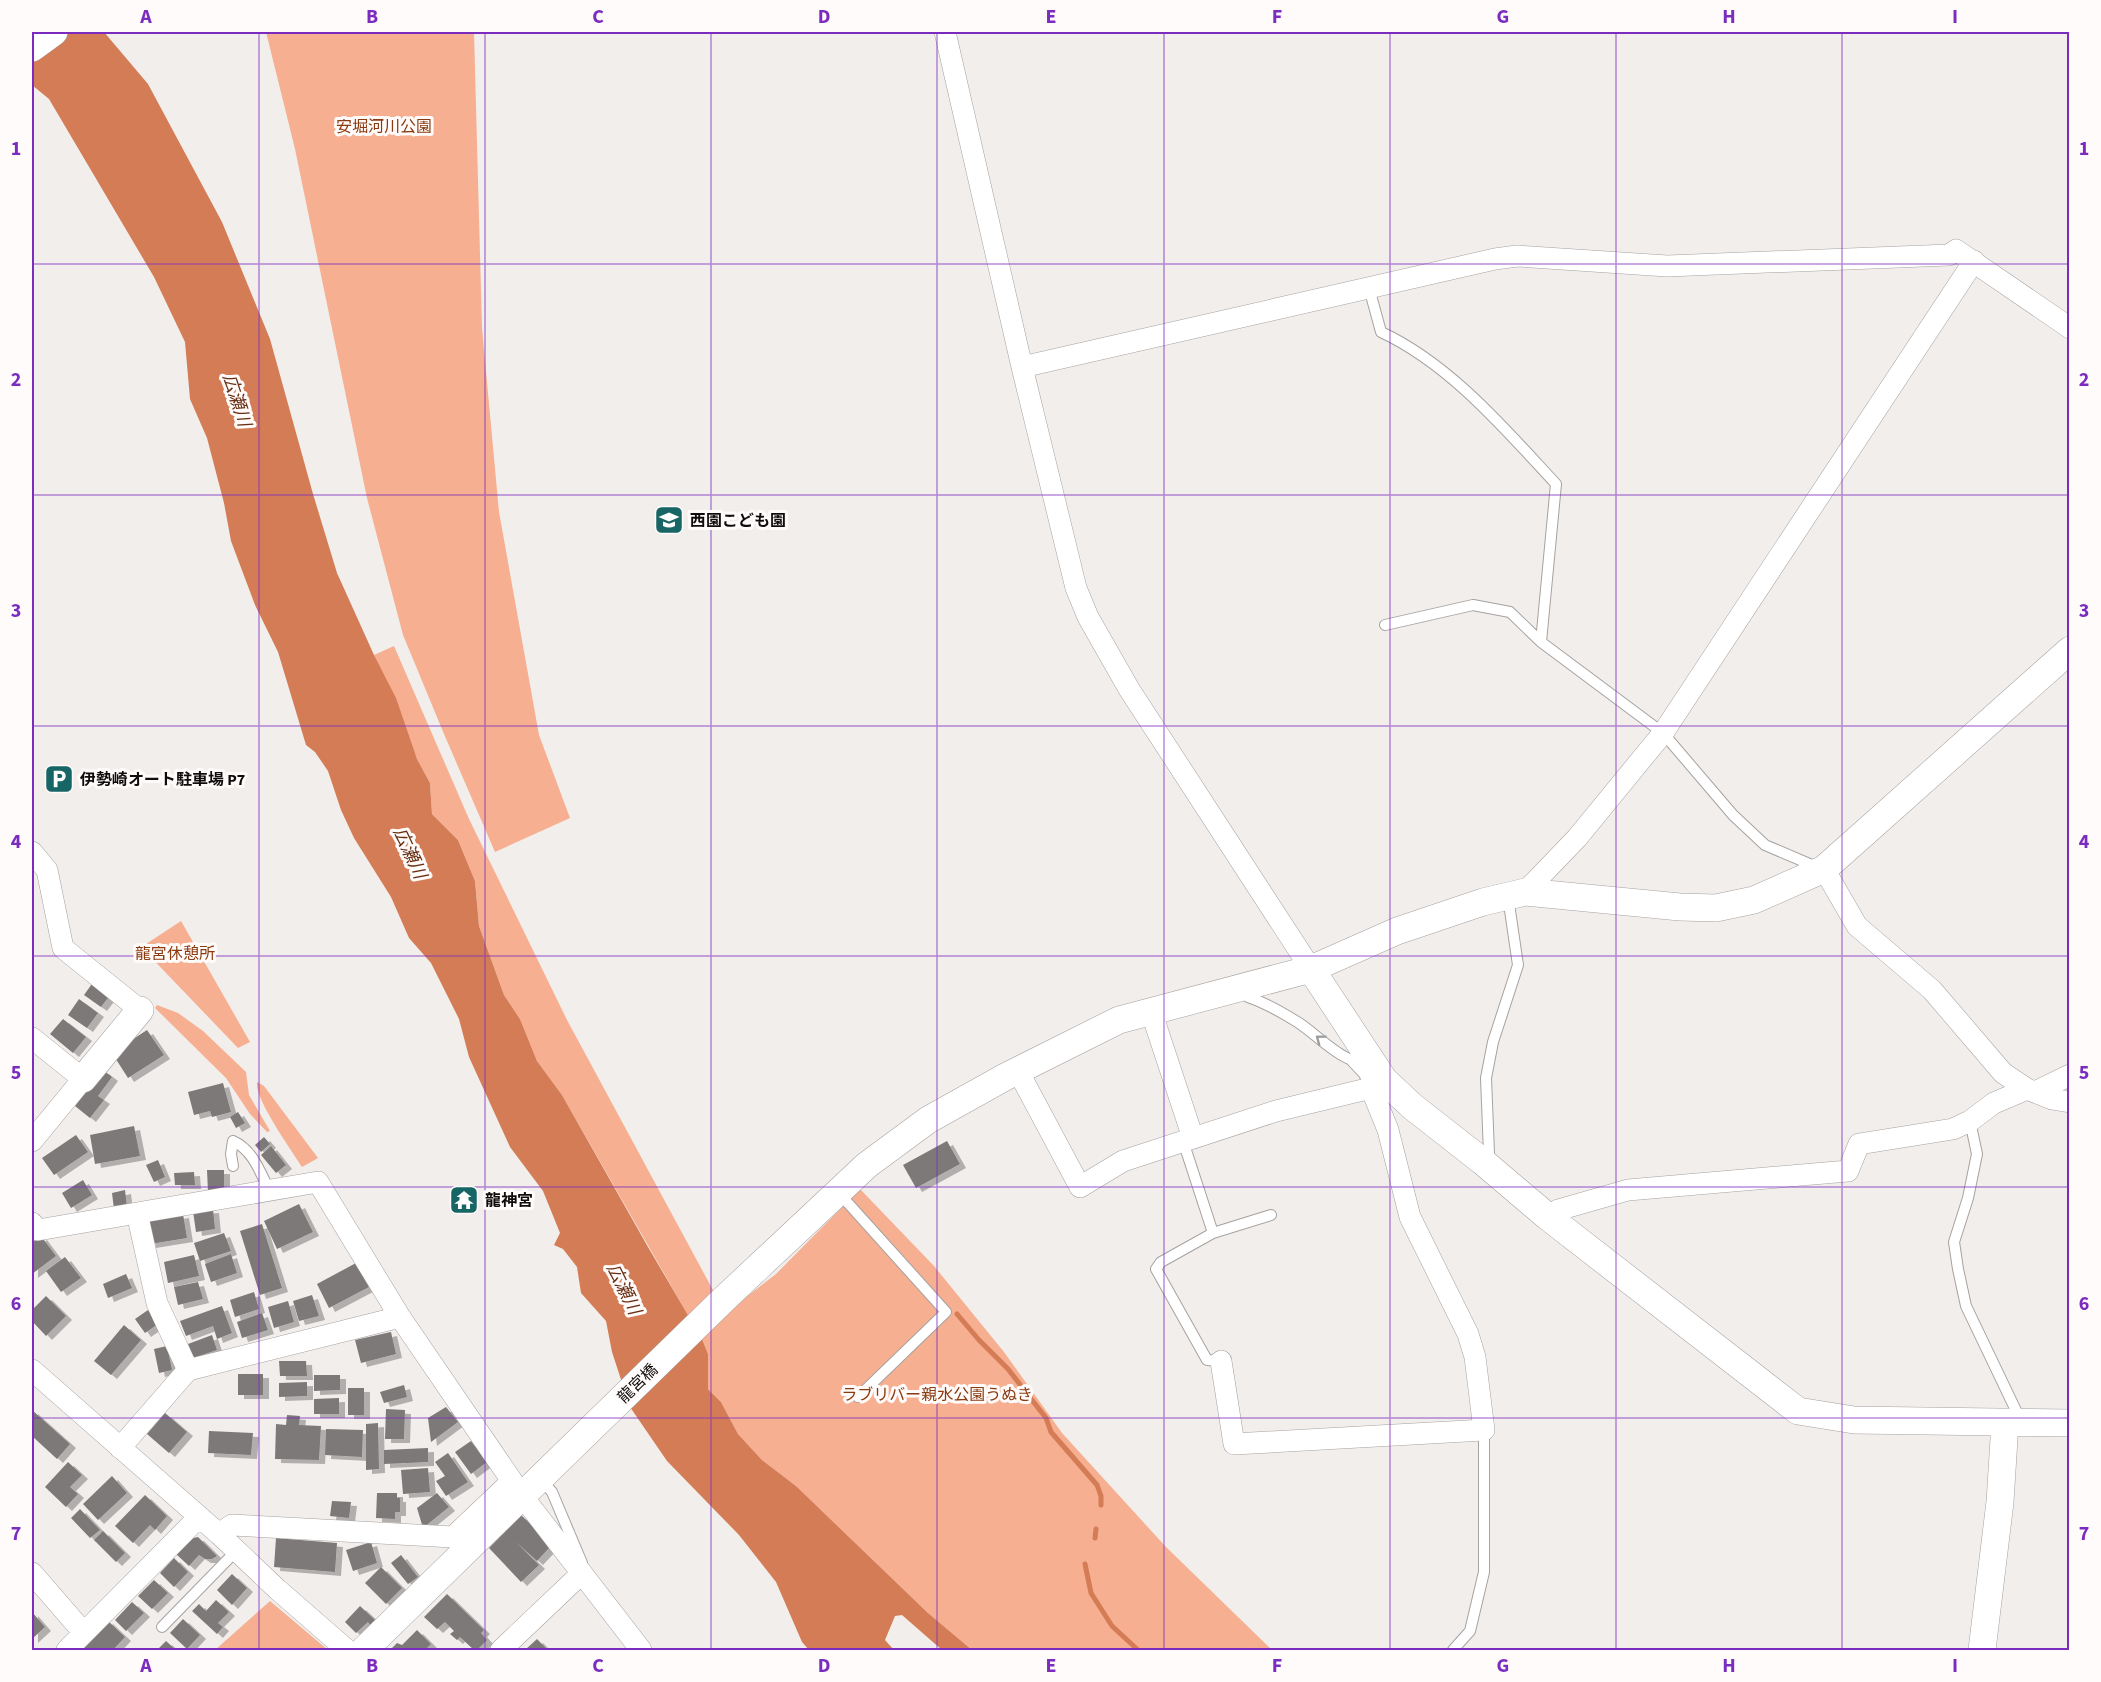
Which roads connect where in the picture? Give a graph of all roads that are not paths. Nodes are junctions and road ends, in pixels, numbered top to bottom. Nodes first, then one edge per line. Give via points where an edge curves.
1 (54, 32) edge
2 (945, 32) edge
3 (32, 48) edge
4 (1974, 261) junction
5 (1370, 288) junction
6 (2070, 328) edge
7 (1022, 367) junction
8 (1385, 625) dead end
9 (1541, 642) junction
10 (2070, 651) edge
11 (1663, 733) junction
12 (32, 852) edge
13 (1824, 869) junction
14 (1517, 894) junction
15 (1311, 969) junction
16 (1244, 987) junction
17 (140, 1010) joint
18 (1151, 1011) junction
19 (32, 1038) edge
20 (1018, 1071) junction
21 (1370, 1073) junction
22 (2070, 1075) edge
23 (83, 1079) junction
24 (2031, 1091) junction
25 (2070, 1102) edge
26 (1970, 1121) junction
27 (1188, 1140) junction
28 (32, 1141) edge
29 (1482, 1161) junction
30 (233, 1166) dead end
31 (269, 1190) junction
32 (838, 1191) junction
33 (137, 1213) junction
34 (1271, 1215) dead end
35 (1548, 1217) junction
36 (32, 1223) edge
37 (1213, 1233) junction
38 (400, 1317) junction
39 (1221, 1361) joint
40 (32, 1370) edge
41 (188, 1370) junction
42 (858, 1397) dead end
43 (2013, 1423) junction
44 (2070, 1423) edge
45 (1484, 1430) junction
46 (120, 1448) junction
47 (545, 1472) junction
48 (530, 1506) dead end
49 (199, 1517) junction
50 (219, 1534) junction
51 (237, 1550) junction
52 (32, 1573) edge
53 (581, 1574) junction
54 (162, 1628) dead end
55 (84, 1633) junction
56 (67, 1650) edge
57 (347, 1650) edge
58 (364, 1650) edge
59 (501, 1650) edge
60 (641, 1650) edge
61 (1453, 1650) edge
62 (1982, 1650) edge

1 - 3 street
2 - 7 street
4 - 5 street via 1956,249 1949,255 1667,266 1517,256
4 - 6 street
4 - 11 street
5 - 7 street
5 - 9 lane via 1381,332 1406,344 1483,405 1556,484
7 - 15 street via 1068,559 1088,617 1129,689
8 - 9 lane via 1473,605 1510,612
9 - 11 lane
10 - 13 street, 龍宮橋
11 - 13 lane via 1733,815 1765,845
11 - 14 street via 1577,838
12 - 17 street via 47,870 63,948
13 - 14 street, 龍宮橋 via 1754,900 1716,908
13 - 24 street via 1857,926 1932,990 2002,1073
14 - 15 street, 龍宮橋 via 1397,932
14 - 29 lane via 1518,965 1493,1042 1486,1078 1489,1153
15 - 16 street, 龍宮橋
15 - 21 street
16 - 18 street, 龍宮橋
21 -> 16 lane via 1299,1023 1248,997
17 - 23 street
18 - 20 street, 龍宮橋 via 1119,1020
18 - 27 street
19 - 23 street
20 - 27 street via 1080,1187 1123,1161
20 - 32 street, 龍宮橋 via 928,1120
21 - 27 street via 1276,1112
21 - 29 street
21 - 45 street via 1410,1217 1468,1334 1475,1357
22 - 24 street
23 - 28 street
24 - 25 street
24 - 26 street via 1994,1103
26 - 35 street via 1953,1129 1859,1144 1848,1171 1628,1190 1557,1210
26 - 43 lane via 1977,1154 1954,1242 1966,1306
27 - 37 lane
29 - 35 street
30 - 31 lane via 233,1141 243,1145 257,1164
31 - 33 street
31 - 38 street via 318,1182
32 - 42 lane via 946,1312
32 - 47 street, 龍宮橋
33 - 36 street via 38,1230
33 - 41 street via 157,1303
34 - 37 lane
35 - 43 street via 1798,1411 1854,1420
37 - 39 lane via 1161,1262 1156,1269 1207,1360
38 - 41 street
38 - 50 street via 513,1482 453,1537 232,1525
39 - 45 street via 1234,1444
40 - 46 street
41 - 46 street
43 - 44 street
43 - 62 street
45 - 61 lane via 1484,1572 1470,1631
46 - 49 street
47 - 53 lane via 582,1562
47 - 58 street, 龍宮橋
48 - 53 street
49 - 50 street
49 - 55 street
50 - 51 street
51 - 54 lane
51 - 57 street
52 - 55 street
53 - 59 street
53 - 60 street
55 - 56 street

